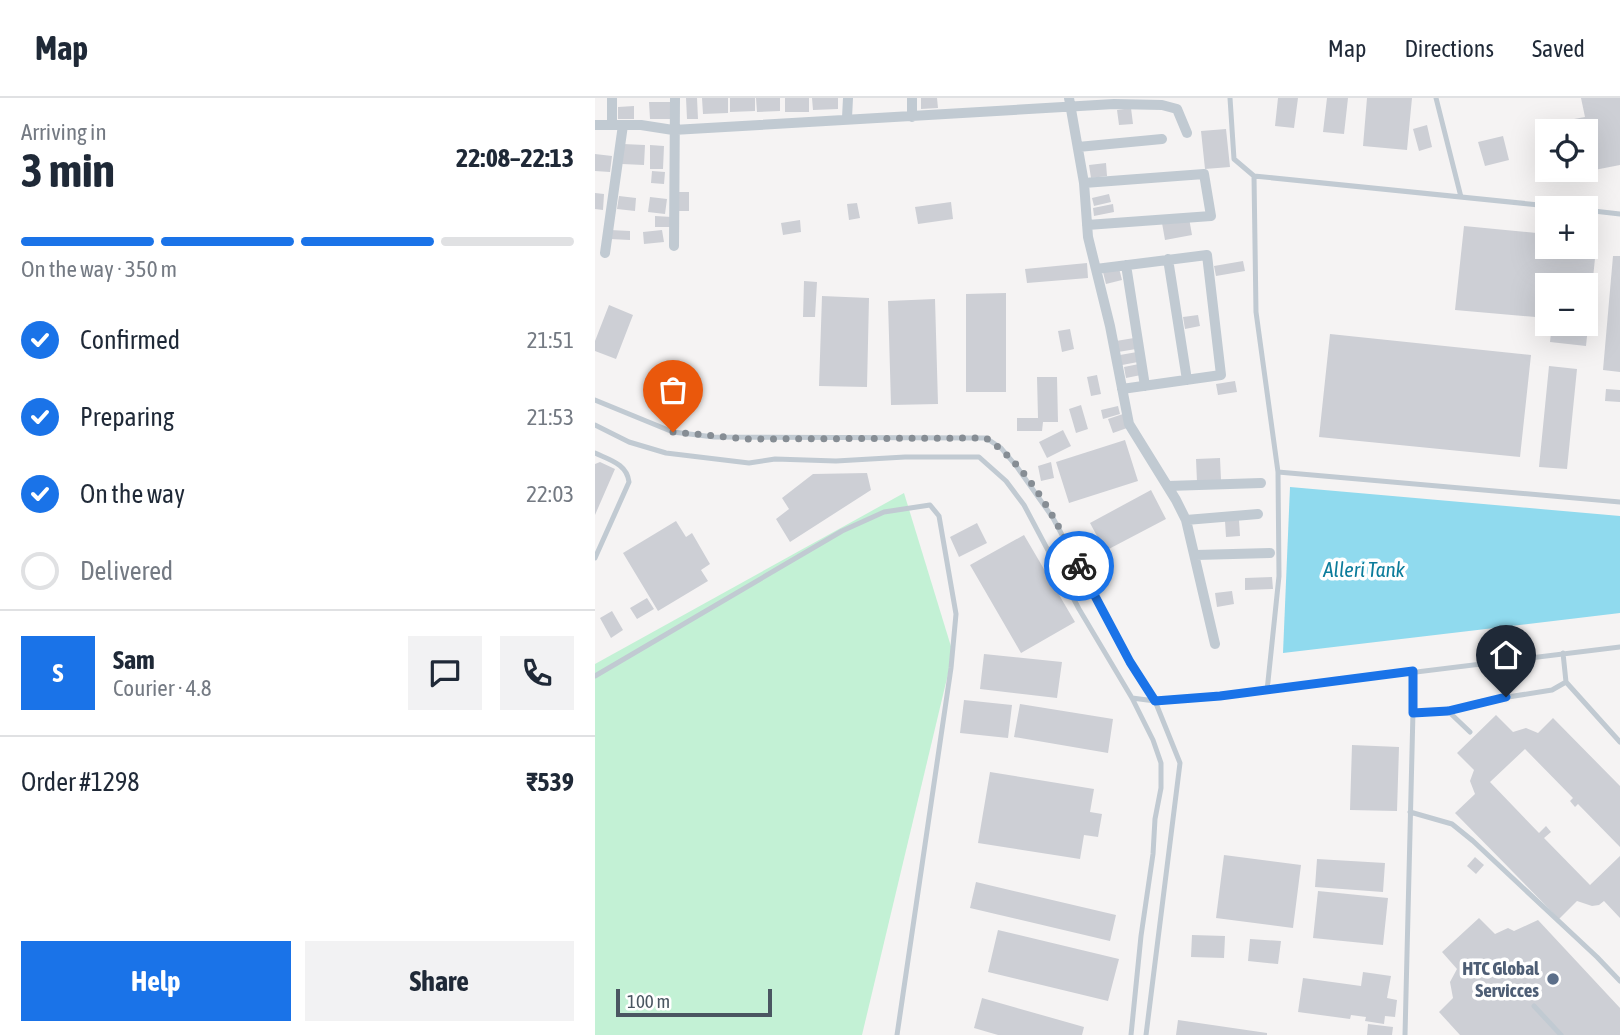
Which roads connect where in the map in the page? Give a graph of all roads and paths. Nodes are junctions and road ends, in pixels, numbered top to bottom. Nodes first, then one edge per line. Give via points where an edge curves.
1 (612, 98) edge
2 (675, 98) edge
3 (848, 98) edge
4 (912, 98) edge
5 (1230, 98) edge
6 (1436, 98) edge
7 (1070, 103) edge
8 (912, 117) junction
9 (847, 118) junction
10 (595, 125) edge
11 (618, 125) junction
12 (673, 130) junction
13 (1187, 133) dead end
14 (1162, 139) dead end
15 (1078, 147) junction
16 (1254, 176) junction
17 (1084, 183) junction
18 (1461, 197) junction
19 (1535, 205) edge
20 (1598, 211) edge
21 (1620, 214) edge
22 (1087, 225) junction
23 (674, 246) dead end
24 (605, 253) dead end
25 (1168, 259) junction
26 (1126, 265) junction
27 (1096, 269) junction
28 (1187, 380) junction
29 (1145, 386) junction
30 (1122, 389) junction
31 (595, 400) edge
32 (595, 425) edge
33 (595, 453) edge
34 (1278, 472) junction
35 (1261, 483) dead end
36 (1168, 486) junction
37 (1620, 502) edge
38 (1258, 514) dead end
39 (1186, 520) junction
40 (1270, 553) dead end
41 (1196, 555) junction
42 (595, 558) edge
43 (1215, 644) dead end
44 (1620, 647) edge
45 (1563, 653) junction
46 (1413, 671) junction
47 (595, 676) edge
48 (1566, 682) junction
49 (1267, 691) junction
50 (1132, 698) junction
51 (1155, 701) junction
52 (1448, 711) junction
53 (1413, 713) junction
54 (1470, 732) dead end
55 (1620, 742) edge
56 (1410, 812) junction
57 (1620, 981) edge
58 (1534, 1006) dead end
59 (897, 1035) edge
60 (1131, 1035) edge
61 (1146, 1035) edge
62 (1405, 1035) edge
63 (1561, 1035) edge

1 - 11 street
2 - 12 street
3 - 9 street
4 - 8 street
5 - 16 lane via 1234,159
6 - 18 lane
7 - 8 street
7 - 13 street via 1177,109
7 - 15 street
8 - 9 street
9 - 12 street
10 - 11 street
11 - 12 street
11 - 24 street
12 - 23 street
14 - 15 street
15 - 17 street
16 - 18 lane
16 - 34 lane via 1256,312
17 - 22 street
17 - 22 street via 1204,174 1210,216
18 - 19 lane
20 - 21 lane
22 - 27 street
25 - 26 street
25 - 28 street
25 - 28 street via 1207,255 1221,375
26 - 27 street
26 - 29 street
27 - 30 street
28 - 29 street
29 - 30 street
30 - 36 street via 1129,424
31 - 51 lane via 673,432 714,437 986,438 1001,448 1034,489
32 - 50 lane via 666,453 749,463 979,457 1024,505
33 - 42 lane via 622,466 629,482
34 - 37 lane
34 - 49 lane via 1279,576
35 - 36 street
36 - 39 street
38 - 39 street
39 - 41 street
40 - 41 street
41 - 43 street
44 - 45 lane
45 - 46 lane
45 - 48 lane
46 - 49 lane
46 - 53 lane
47 - 59 lane via 842,531 884,512 930,505 939,516 956,614
48 - 52 lane via 1552,690
48 - 55 lane
49 - 51 lane
50 - 51 lane
50 - 60 lane via 1161,763 1161,789
51 - 61 lane via 1180,763
52 - 53 lane
52 - 54 lane
53 - 56 lane
56 - 57 lane via 1452,824
56 - 62 lane
58 - 63 lane

